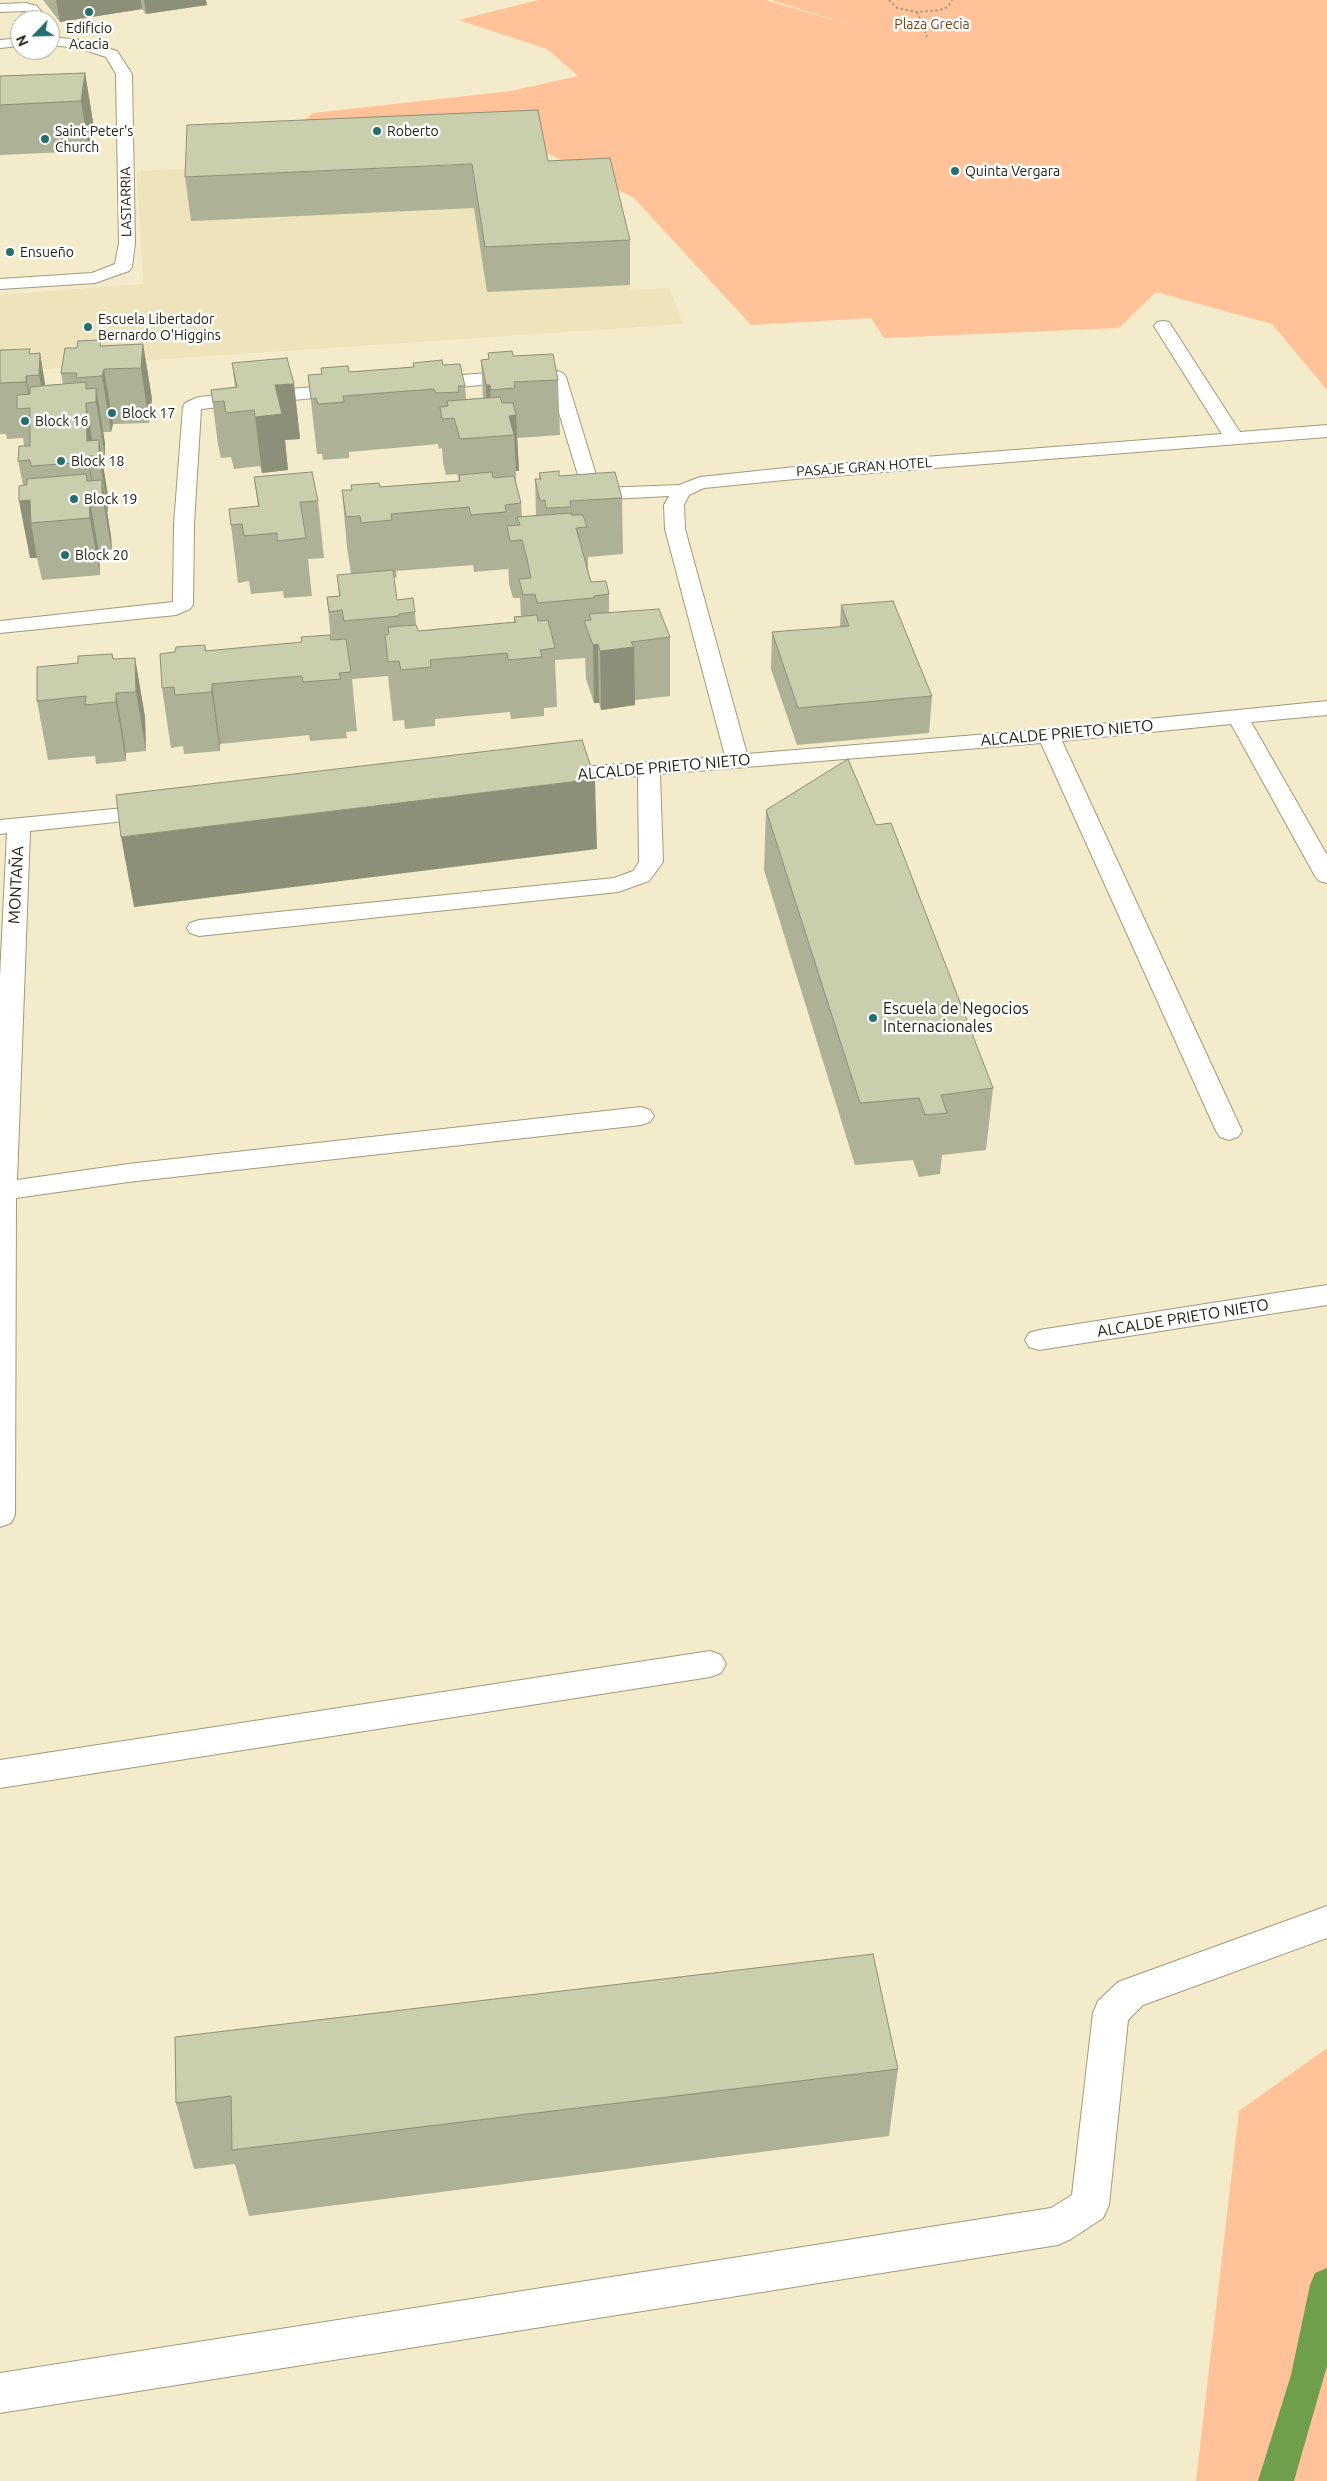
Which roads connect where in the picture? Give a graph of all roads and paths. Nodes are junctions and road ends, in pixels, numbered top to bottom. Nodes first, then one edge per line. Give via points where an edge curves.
1 (889, 0) edge
2 (952, 0) edge
3 (0, 8) edge
4 (30, 10) edge
5 (917, 12) junction
6 (927, 37) dead end
7 (60, 39) edge
8 (0, 284) edge
9 (1163, 326) dead end
10 (403, 386) edge
11 (364, 389) edge
12 (1327, 432) edge
13 (1235, 439) junction
14 (681, 491) junction
15 (0, 627) edge
16 (1327, 708) edge
17 (1238, 718) junction
18 (1049, 736) junction
19 (737, 760) junction
20 (649, 768) junction
21 (541, 778) edge
22 (177, 810) edge
23 (10, 826) edge
24 (1327, 876) edge
25 (199, 928) dead end
26 (641, 1116) dead end
27 (1229, 1131) dead end
28 (2, 1191) junction
29 (1327, 1295) edge
30 (1039, 1340) dead end
31 (0, 1515) edge
32 (710, 1664) dead end
33 (0, 1774) edge
34 (1327, 1922) edge
35 (0, 2393) edge

1 - 5 path via 897,8
2 - 5 path via 948,7 940,10
3 - 4 street via 26,6
5 - 6 path
7 - 8 street, LASTARRIA via 112,54 124,74 127,243 122,267 95,278
9 - 13 street
10 - 14 street, PASAJE GRAN HOTEL via 549,373 557,377 592,494
11 - 15 street via 192,407 184,524 183,605 176,609
12 - 13 street, PASAJE GRAN HOTEL
13 - 14 street, PASAJE GRAN HOTEL via 785,474 700,483
14 - 19 street via 674,505 676,529
16 - 17 street, ALCALDE PRIETO NIETO
17 - 18 street, ALCALDE PRIETO NIETO
17 - 24 street
18 - 19 street, ALCALDE PRIETO NIETO
18 - 27 street
19 - 20 street, ALCALDE PRIETO NIETO
20 - 21 street, ALCALDE PRIETO NIETO
20 - 25 street via 651,862 641,876 618,884
22 - 23 street
23 - 28 street, MONTAÑA
26 - 28 street via 128,1173
28 - 31 street, MONTAÑA
29 - 30 street, ALCALDE PRIETO NIETO
32 - 33 street
34 - 35 street via 1131,1992 1111,2013 1090,2205 1058,2226

